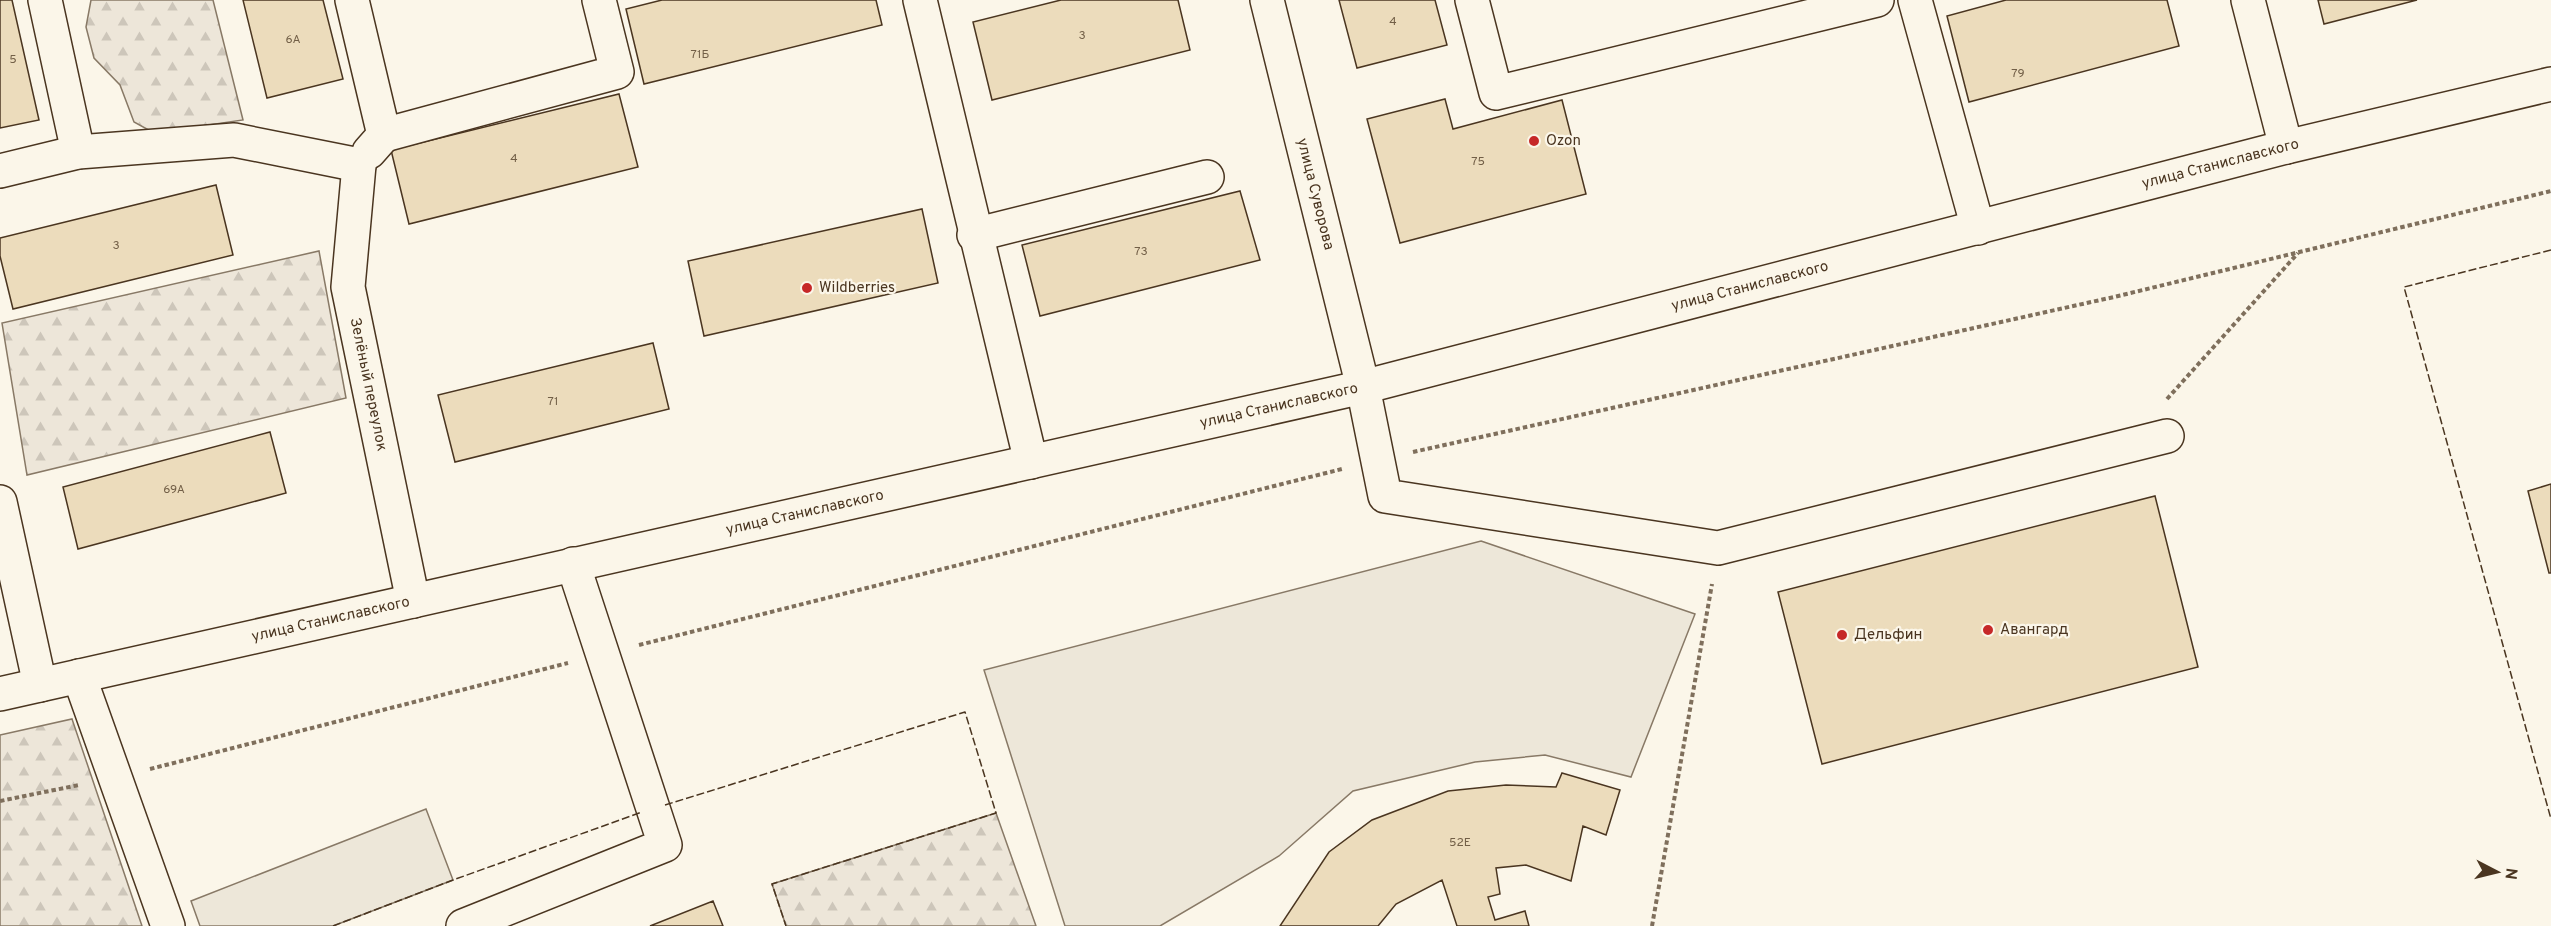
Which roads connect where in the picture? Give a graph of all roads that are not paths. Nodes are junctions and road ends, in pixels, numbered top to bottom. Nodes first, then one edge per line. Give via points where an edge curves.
1 (45, 0) edge
2 (352, 0) edge
3 (599, 0) edge
4 (920, 0) edge
5 (1267, 0) edge
6 (1472, 0) edge
7 (1877, 0) edge
8 (1915, 0) edge
9 (2248, 0) edge
10 (2551, 84) edge
11 (384, 135) junction
12 (2286, 147) junction
13 (78, 152) junction
14 (358, 165) junction
15 (0, 171) edge
16 (1207, 177) dead end
17 (1978, 228) junction
18 (975, 235) junction
19 (1363, 387) junction
20 (2167, 436) dead end
21 (1031, 462) junction
22 (0, 502) edge
23 (573, 564) junction
24 (413, 601) junction
25 (79, 676) junction
26 (40, 685) junction
27 (0, 694) edge
28 (168, 926) edge
29 (463, 926) edge

1 - 13 main road
2 - 11 main road
3 - 11 main road via 617,72
4 - 18 main road
5 - 19 main road, улица Суворова
6 - 7 main road via 1496,93
8 - 17 main road
9 - 12 main road
10 - 12 main road, улица Станиславского
11 - 14 main road
12 - 17 main road, улица Станиславского
13 - 14 main road via 234,140
13 - 15 main road
14 - 24 main road, Зелёный переулок via 348,287
16 - 18 main road
17 - 19 main road, улица Станиславского
18 - 21 main road
19 - 20 main road, улица Суворова via 1385,496 1718,548
19 - 21 main road, улица Станиславского
21 - 23 main road, улица Станиславского
22 - 26 main road
23 - 24 main road, улица Станиславского
23 - 29 main road via 665,845
24 - 25 main road, улица Станиславского
25 - 26 main road, улица Станиславского
25 - 28 main road
26 - 27 main road, улица Станиславского

